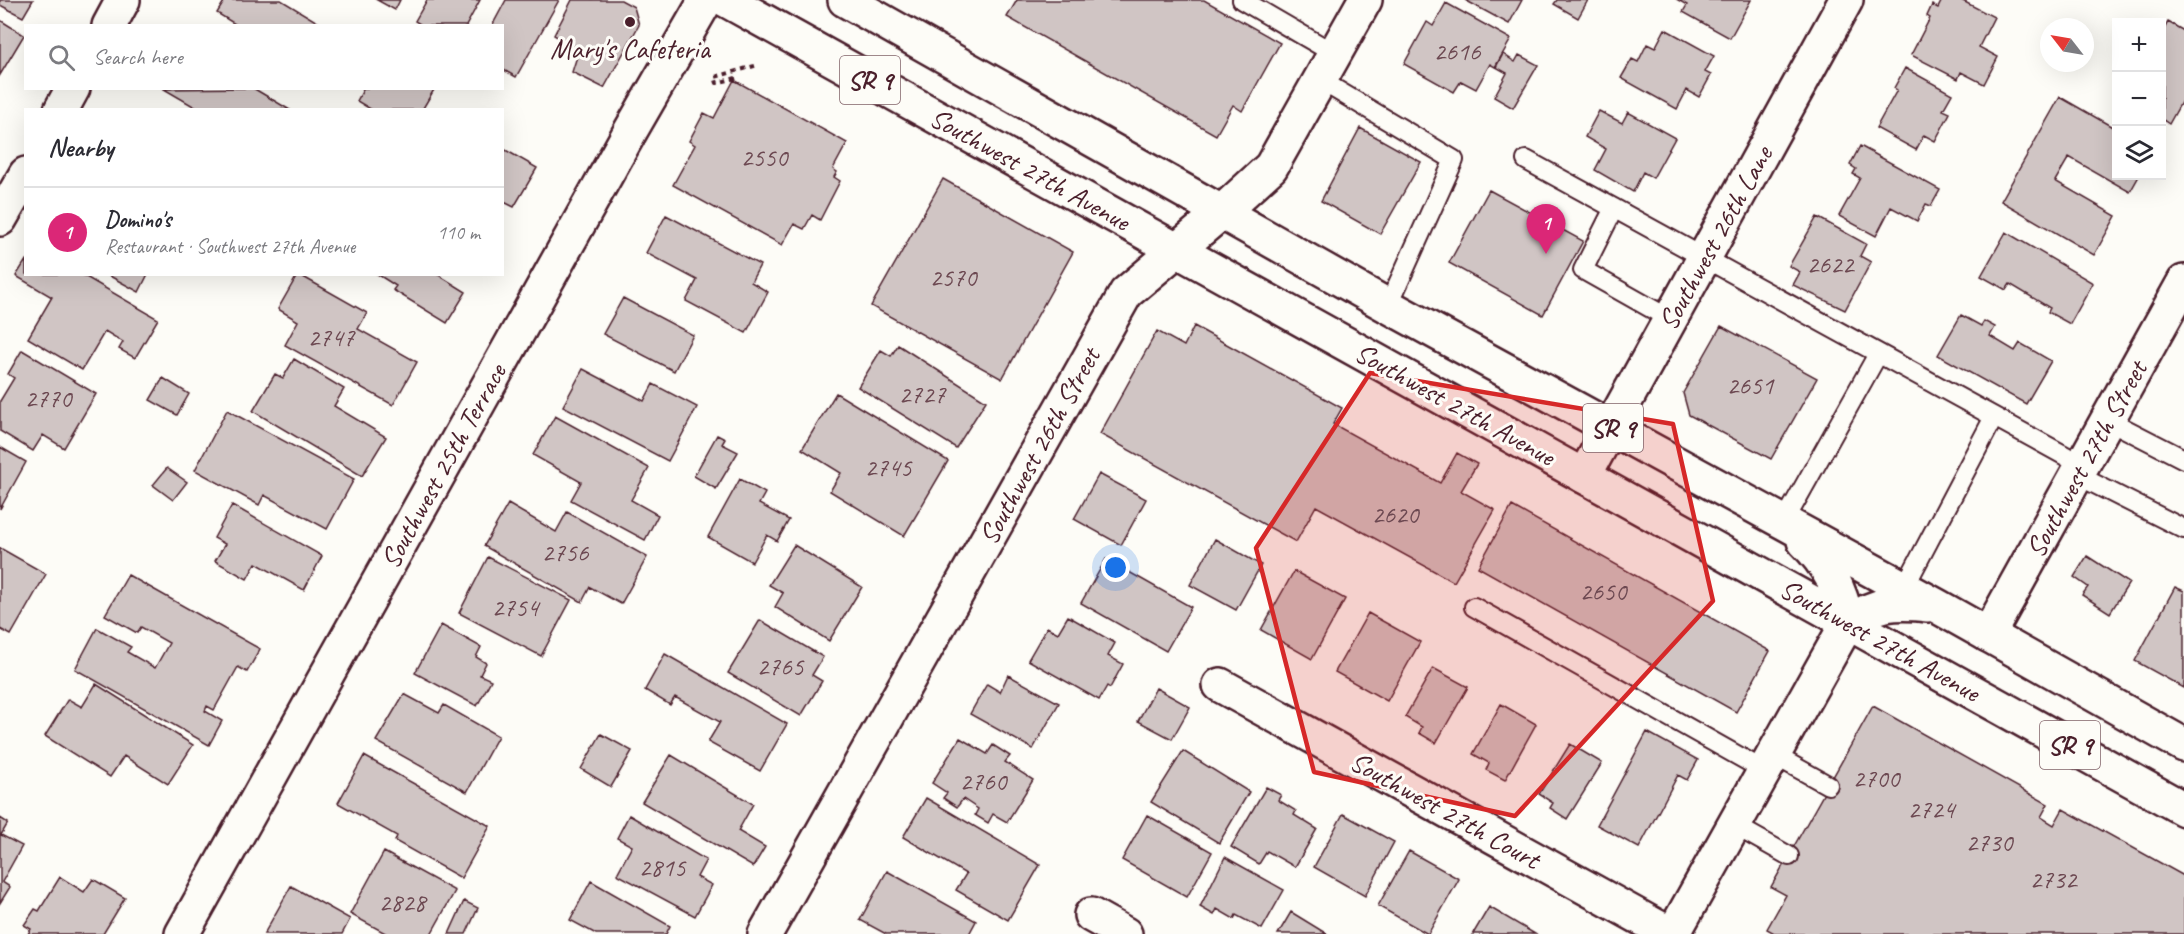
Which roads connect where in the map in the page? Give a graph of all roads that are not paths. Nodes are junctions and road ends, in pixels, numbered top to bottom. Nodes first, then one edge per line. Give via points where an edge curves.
1 (123, 0) edge
2 (706, 0) edge
3 (726, 0) edge
4 (845, 0) edge
5 (1242, 0) edge
6 (1365, 0) edge
7 (1846, 0) edge
8 (110, 24) edge
9 (1328, 67) junction
10 (72, 90) edge
11 (63, 108) edge
12 (1526, 160) dead end
13 (24, 177) edge
14 (1614, 208) junction
15 (1223, 211) junction
16 (0, 219) edge
17 (1177, 250) junction
18 (1705, 258) junction
19 (2184, 282) edge
20 (1388, 306) junction
21 (1670, 319) junction
22 (1878, 354) junction
23 (1994, 417) junction
24 (2108, 420) junction
25 (1610, 427) junction
26 (2184, 459) edge
27 (2080, 470) junction
28 (1584, 476) junction
29 (1784, 522) junction
30 (2184, 529) edge
31 (1904, 588) junction
32 (1937, 606) junction
33 (1474, 607) dead end
34 (1848, 622) junction
35 (1988, 635) junction
36 (1220, 685) dead end
37 (2184, 745) edge
38 (1769, 763) junction
39 (1828, 785) dead end
40 (2184, 809) edge
41 (1734, 825) junction
42 (1789, 856) dead end
43 (1091, 915) dead end
44 (182, 934) edge
45 (765, 934) edge
46 (1125, 934) edge
47 (1671, 934) edge

1 - 8 main road
2 - 44 main road, Southwest 25th Terrace
3 - 17 main road, Southwest 27th Avenue / SR 9
4 - 15 main road, Southwest 27th Avenue / SR 9
5 - 9 lane
6 - 9 main road, Southwest 26th Street
7 - 18 main road, Southwest 26th Lane
9 - 15 main road, Southwest 26th Street via 1271,166
9 - 20 lane via 1454,160
10 - 11 main road
12 - 14 lane
13 - 16 main road
14 - 18 lane
14 - 21 lane via 1583,270
15 - 17 main road, Southwest 26th Street
15 - 20 main road, Southwest 27th Avenue / SR 9
17 - 28 main road, Southwest 27th Avenue / SR 9
17 - 45 main road, Southwest 26th Street via 1126,292
18 - 21 main road, Southwest 26th Lane
18 - 22 lane
19 - 24 main road, Southwest 27th Street
20 - 25 main road, Southwest 27th Avenue / SR 9
21 - 25 main road, Southwest 26th Lane
22 - 23 lane
22 - 29 lane
23 - 27 lane
23 - 31 lane
24 - 26 lane
24 - 27 main road, Southwest 27th Street
25 - 28 main road, Southwest 26th Lane
25 - 29 main road, Southwest 27th Avenue / SR 9
27 - 30 lane
27 - 35 main road, Southwest 27th Street
28 - 34 main road, Southwest 27th Avenue / SR 9
29 - 31 main road, Southwest 27th Avenue / SR 9
29 - 34 main road via 1834,577
31 - 32 main road, Southwest 27th Avenue / SR 9
32 - 34 main road via 1883,604
32 - 35 main road, Southwest 27th Avenue / SR 9
33 - 38 lane
34 - 38 main road
34 - 40 main road, Southwest 27th Avenue / SR 9
35 - 37 main road, Southwest 27th Avenue / SR 9
36 - 47 main road, Southwest 27th Court
38 - 39 lane
38 - 41 main road
41 - 42 lane
41 - 47 main road
43 - 46 main road

